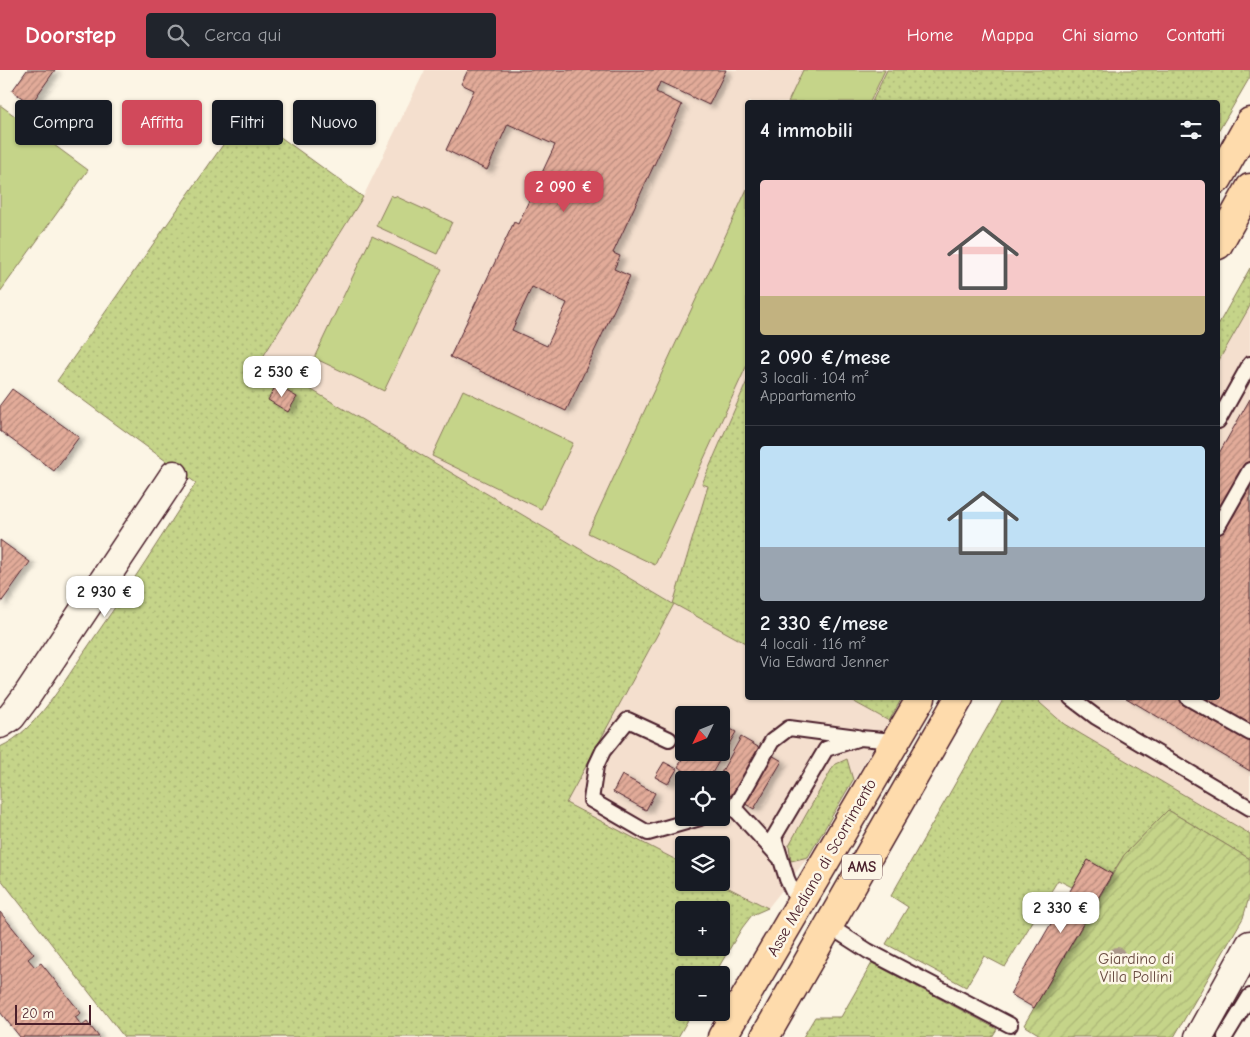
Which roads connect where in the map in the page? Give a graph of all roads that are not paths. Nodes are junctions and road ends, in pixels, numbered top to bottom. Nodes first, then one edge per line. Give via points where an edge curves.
1 (1250, 122) edge
2 (1220, 175) edge
3 (1250, 188) edge
4 (1220, 241) edge
5 (1250, 364) edge
6 (1220, 416) edge
7 (1250, 470) edge
8 (174, 475) dead end
9 (1220, 522) edge
10 (919, 700) edge
11 (958, 700) edge
12 (1074, 700) edge
13 (1192, 700) edge
14 (0, 724) edge
15 (1250, 733) edge
16 (860, 738) junction
17 (669, 739) dead end
18 (895, 741) junction
19 (730, 807) edge
20 (1250, 808) edge
21 (730, 812) edge
22 (675, 825) edge
23 (781, 859) junction
24 (799, 905) junction
25 (829, 926) junction
26 (1250, 945) edge
27 (1250, 996) edge
28 (1010, 1025) dead end
29 (722, 1037) edge
30 (765, 1037) edge
31 (1199, 1037) edge
32 (1226, 1037) edge

1 - 2 highway
3 - 4 highway
5 - 6 lane
7 - 9 lane
8 - 14 street via 26,697 11,717
10 - 18 highway, Asse Mediano di Scorrimento / AMS
11 - 25 highway, AMS
12 - 20 lane via 1096,717
13 - 15 lane
16 - 18 lane
16 - 19 lane via 790,728 772,741
16 - 23 lane via 826,749 774,837
17 - 22 lane via 628,720 596,766 591,800 648,833
18 - 24 highway, Asse Mediano di Scorrimento / AMS
21 - 23 lane
23 - 24 lane
24 - 29 highway, Asse Mediano di Scorrimento / AMS
25 - 28 lane via 868,951
25 - 30 highway, AMS
26 - 31 street
27 - 32 lane

